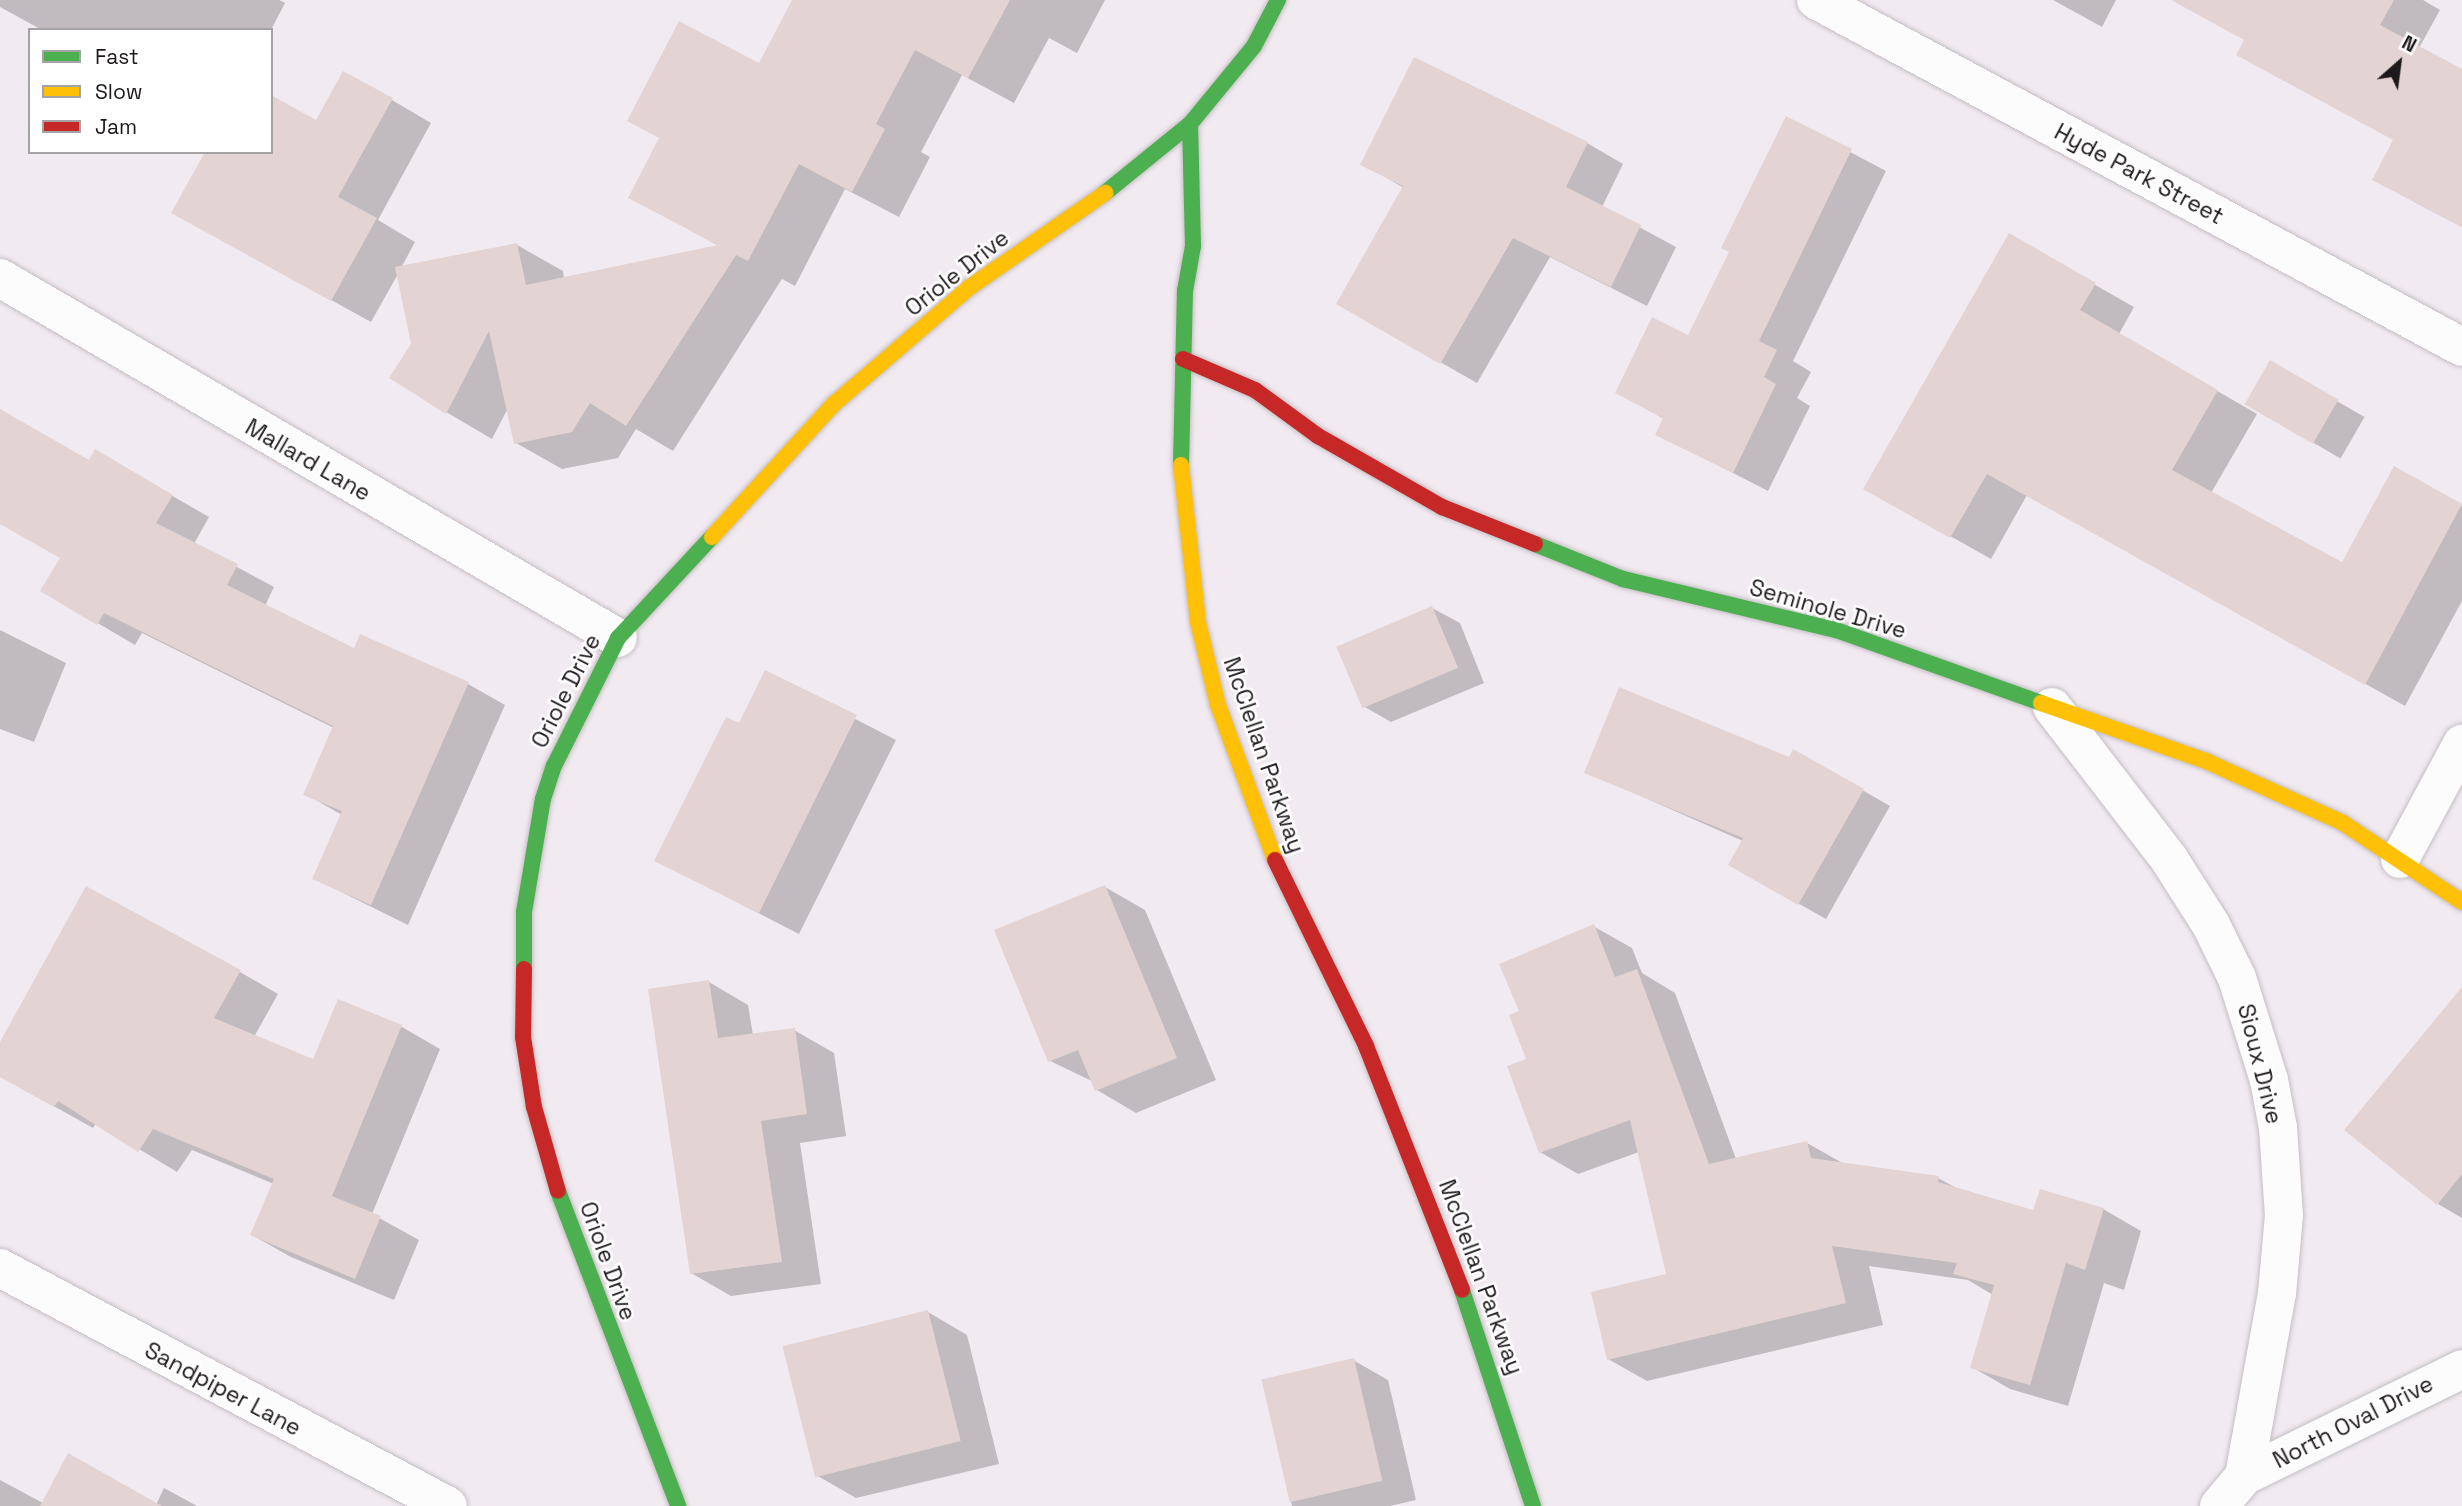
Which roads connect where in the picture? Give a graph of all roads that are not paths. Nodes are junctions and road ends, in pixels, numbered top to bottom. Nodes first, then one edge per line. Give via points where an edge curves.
1 (1278, 0) edge
2 (1816, 0) edge
3 (1190, 124) junction
4 (0, 278) edge
5 (2462, 347) edge
6 (1183, 359) junction
7 (618, 638) junction
8 (2052, 707) junction
9 (2462, 744) edge
10 (2400, 859) junction
11 (2462, 902) edge
12 (0, 1268) edge
13 (2462, 1368) edge
14 (2244, 1476) junction
15 (448, 1506) edge
16 (678, 1506) edge
17 (1533, 1506) edge
18 (2219, 1506) edge

1 - 3 street via 1254,46
2 - 5 street, Hyde Park Street
3 - 6 street, McClellan Parkway via 1193,246
3 - 7 street, Oriole Drive via 1103,195 970,287 835,403
4 - 7 street, Mallard Lane
6 - 8 street, Seminole Drive via 1255,390 1318,436 1442,507 1577,564 1836,629
6 - 17 street, McClellan Parkway via 1179,443 1187,547 1218,705 1265,840 1366,1046 1410,1149 1496,1384
7 - 16 street, Oriole Drive via 554,766 543,799 524,912 523,1037 550,1170 643,1424
8 - 10 street, Seminole Drive via 2206,761 2343,823
8 - 14 street, Sioux Drive via 2169,859 2211,925 2237,978 2269,1080 2278,1128 2284,1216 2277,1293
9 - 10 street
10 - 11 street, Seminole Drive
12 - 15 street, Sandpiper Lane
13 - 14 street, North Oval Drive
14 - 18 street

